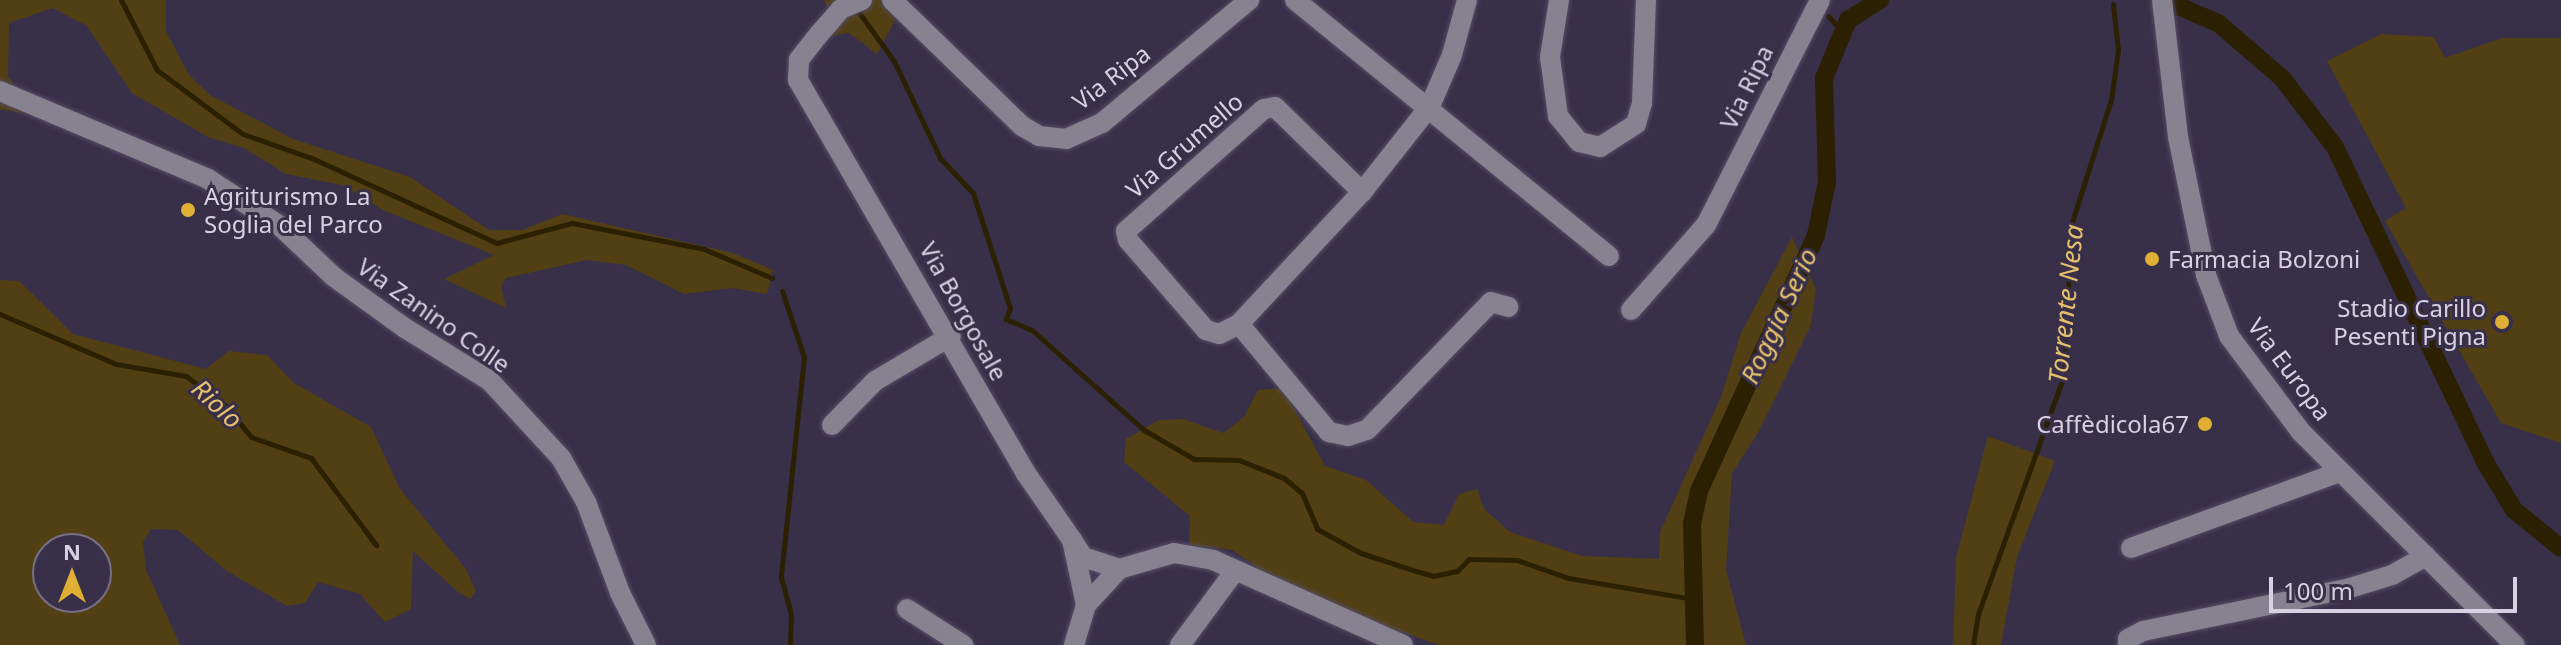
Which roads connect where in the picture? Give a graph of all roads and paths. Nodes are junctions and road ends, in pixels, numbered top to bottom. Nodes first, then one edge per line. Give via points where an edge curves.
1 (862, 0) edge
2 (892, 0) edge
3 (1249, 0) edge
4 (1295, 0) edge
5 (1467, 0) edge
6 (1559, 0) edge
7 (1646, 0) edge
8 (1820, 0) edge
9 (2163, 8) edge
10 (0, 91) edge
11 (1430, 106) junction
12 (1362, 192) junction
13 (1609, 256) dead end
14 (1508, 307) dead end
15 (1631, 310) dead end
16 (1239, 324) junction
17 (951, 336) junction
18 (832, 425) dead end
19 (2340, 472) junction
20 (1072, 540) junction
21 (2131, 548) dead end
22 (2426, 556) junction
23 (1119, 569) junction
24 (1235, 571) junction
25 (1086, 605) junction
26 (907, 609) dead end
27 (1395, 644) edge
28 (646, 645) edge
29 (963, 645) edge
30 (1074, 645) edge
31 (1180, 645) edge
32 (2128, 645) edge
33 (2515, 645) edge

1 - 17 street, Via Borgosale via 841,9 799,60 798,80
2 - 3 street, Via Ripa via 1022,126 1039,136 1066,139 1102,123
4 - 11 street
5 - 11 street
6 - 7 street via 1550,57 1558,116 1579,142 1600,147 1636,124 1642,103
8 - 15 street, Via Ripa via 1706,225
9 - 19 street, Via Europa via 2194,219 2206,275 2229,336 2301,432
10 - 28 street, Via Zanino Colle via 208,179 280,226 334,277 405,328 490,381 561,458 586,502
11 - 12 street
11 - 13 street
12 - 16 street
12 - 16 street, Via Grumello via 1275,107 1264,109 1126,231 1128,240 1206,330 1219,334
14 - 16 street via 1491,302 1367,430 1348,436 1329,432
17 - 18 street via 875,381
17 - 20 street, Via Borgosale via 994,419
19 - 21 street
19 - 22 street, Via Europa
20 - 23 street, Via Borgosale via 1083,557
20 - 25 street, Via Borgosale
22 - 32 street via 2364,584 2143,631 2128,639
22 - 33 street, Via Europa
23 - 24 street via 1174,553
23 - 25 street
24 - 27 street
24 - 31 street
25 - 30 street, Via Borgosale
26 - 29 street

